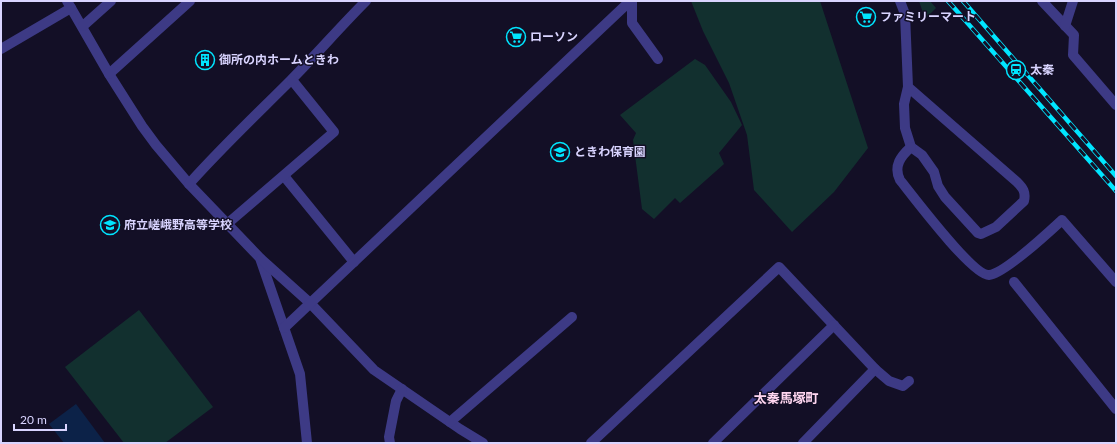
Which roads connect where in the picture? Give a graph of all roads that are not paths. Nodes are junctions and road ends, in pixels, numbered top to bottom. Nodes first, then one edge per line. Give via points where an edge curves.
1 (111, 1) edge
2 (190, 1) edge
3 (366, 1) edge
4 (631, 1) edge
5 (900, 1) edge
6 (1042, 1) edge
7 (1073, 1) edge
8 (69, 4) edge
9 (83, 26) junction
10 (1065, 26) junction
11 (1, 49) edge
12 (658, 59) dead end
13 (109, 74) junction
14 (292, 80) junction
15 (908, 87) junction
16 (1116, 106) edge
17 (911, 147) junction
18 (284, 176) junction
19 (189, 184) junction
20 (227, 224) junction
21 (260, 258) junction
22 (354, 262) junction
23 (1014, 282) dead end
24 (1116, 282) edge
25 (310, 303) junction
26 (572, 317) dead end
27 (834, 325) junction
28 (284, 328) junction
29 (875, 369) junction
30 (909, 381) dead end
31 (402, 389) junction
32 (1116, 409) edge
33 (450, 422) junction
34 (307, 443) edge
35 (390, 443) edge
36 (483, 443) edge
37 (591, 443) edge
38 (713, 443) edge
39 (803, 443) edge

1 - 9 street
2 - 13 street
3 - 14 street
4 - 12 street via 632,23
4 - 22 street
5 - 15 street via 905,14
6 - 10 street
7 - 10 street
8 - 9 street
8 - 11 street
9 - 13 street
10 - 16 street via 1074,35 1073,55
13 - 19 street via 142,126
14 - 18 street via 334,132
14 - 19 street
15 - 17 street via 904,104 905,128
15 - 17 street via 1017,182 1025,194 1024,201 991,231 978,233 945,197 934,172 922,155
17 - 24 street via 903,154 898,164 897,174 900,180 968,262 982,273 994,274 1024,254 1062,220
18 - 20 street
18 - 22 street
19 - 20 street
20 - 21 street
21 - 25 street
21 - 28 street
22 - 25 street
23 - 32 street
25 - 28 street
25 - 31 street via 374,370
26 - 33 street
27 - 29 street
27 - 37 street via 779,267
27 - 38 street
28 - 34 street via 300,374
29 - 30 street via 889,381 903,386
29 - 39 street
31 - 33 street
31 - 35 street via 396,401
33 - 36 street

